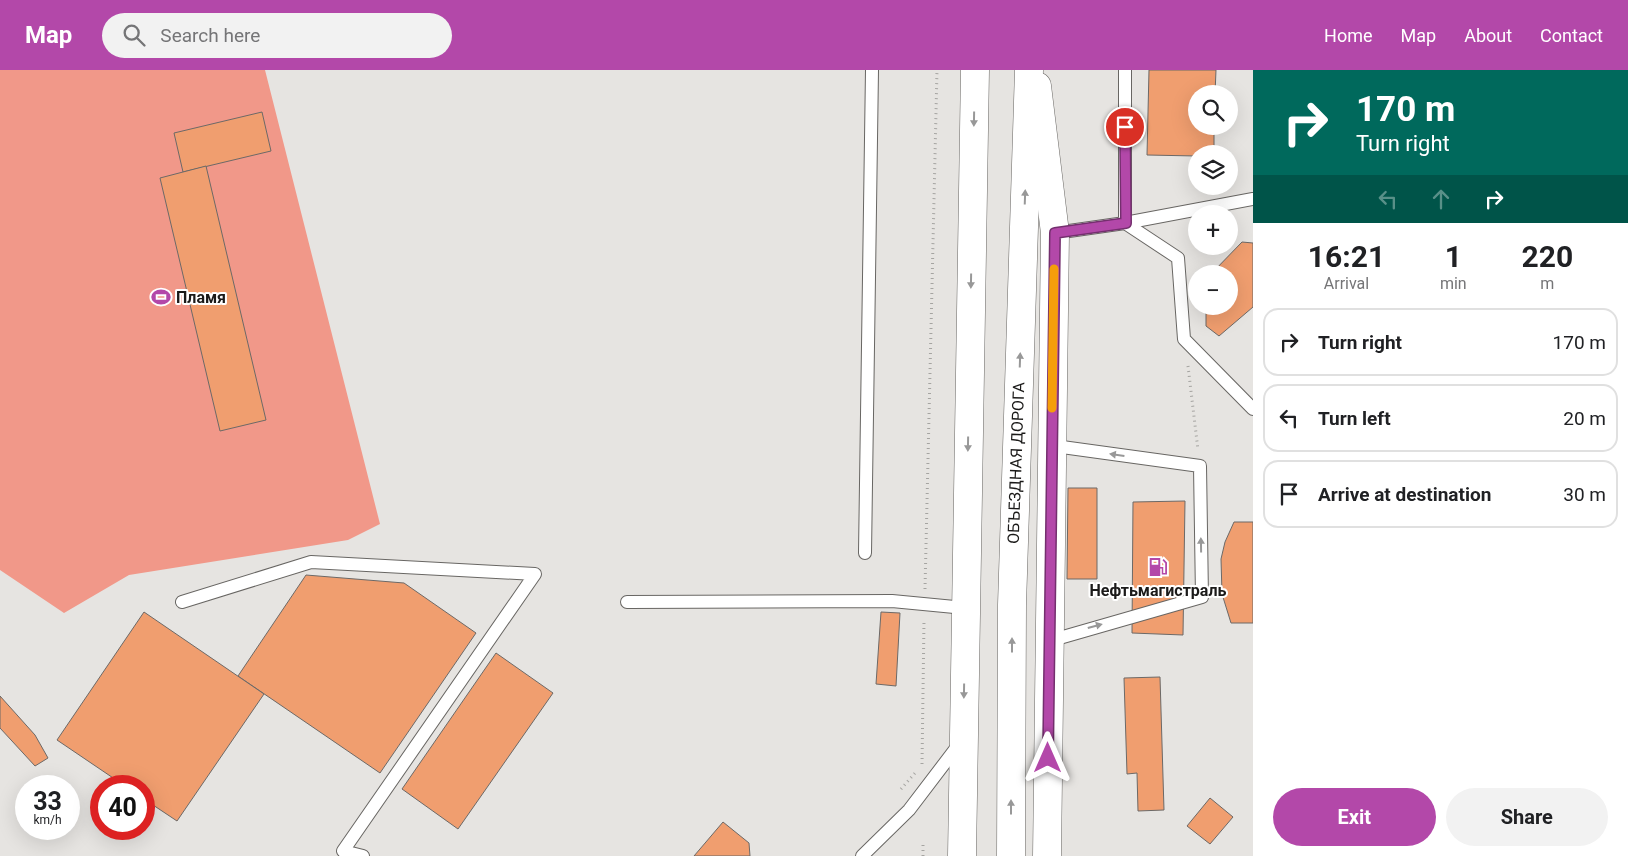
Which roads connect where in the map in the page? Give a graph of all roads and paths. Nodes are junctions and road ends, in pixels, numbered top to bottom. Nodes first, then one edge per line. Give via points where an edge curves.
1 (872, 70) edge
2 (937, 70) edge
3 (975, 70) edge
4 (1029, 70) edge
5 (1034, 70) edge
6 (1125, 70) edge
7 (1253, 199) edge
8 (1126, 223) junction
9 (1055, 233) junction
10 (1184, 338) junction
11 (1253, 409) edge
12 (1052, 442) junction
13 (1200, 466) junction
14 (865, 553) dead end
15 (182, 602) dead end
16 (627, 602) dead end
17 (924, 603) junction
18 (965, 608) junction
19 (1049, 640) junction
20 (964, 739) junction
21 (901, 789) dead end
22 (923, 845) dead end
23 (363, 856) edge
24 (862, 856) edge
25 (923, 856) edge
26 (962, 856) edge
27 (1011, 856) edge
28 (1048, 856) edge

1 - 14 lane
2 - 17 path
3 -> 18 main road
27 -> 4 main road, ОБЪЕЗДНАЯ ДОРОГА via 1012,605
5 - 9 main road
6 - 8 lane
7 - 8 lane
8 - 9 lane
8 - 10 lane via 1178,258
9 - 12 main road
10 - 11 lane
10 - 13 path
13 -> 12 lane via 1062,447
12 - 19 main road
19 -> 13 lane via 1202,597
15 - 23 lane via 311,562 535,574 344,851
16 - 17 lane
17 - 18 lane
17 - 21 path via 923,763
18 -> 20 main road
19 - 28 main road
20 - 24 lane via 909,810
20 - 26 main road
22 - 25 path

